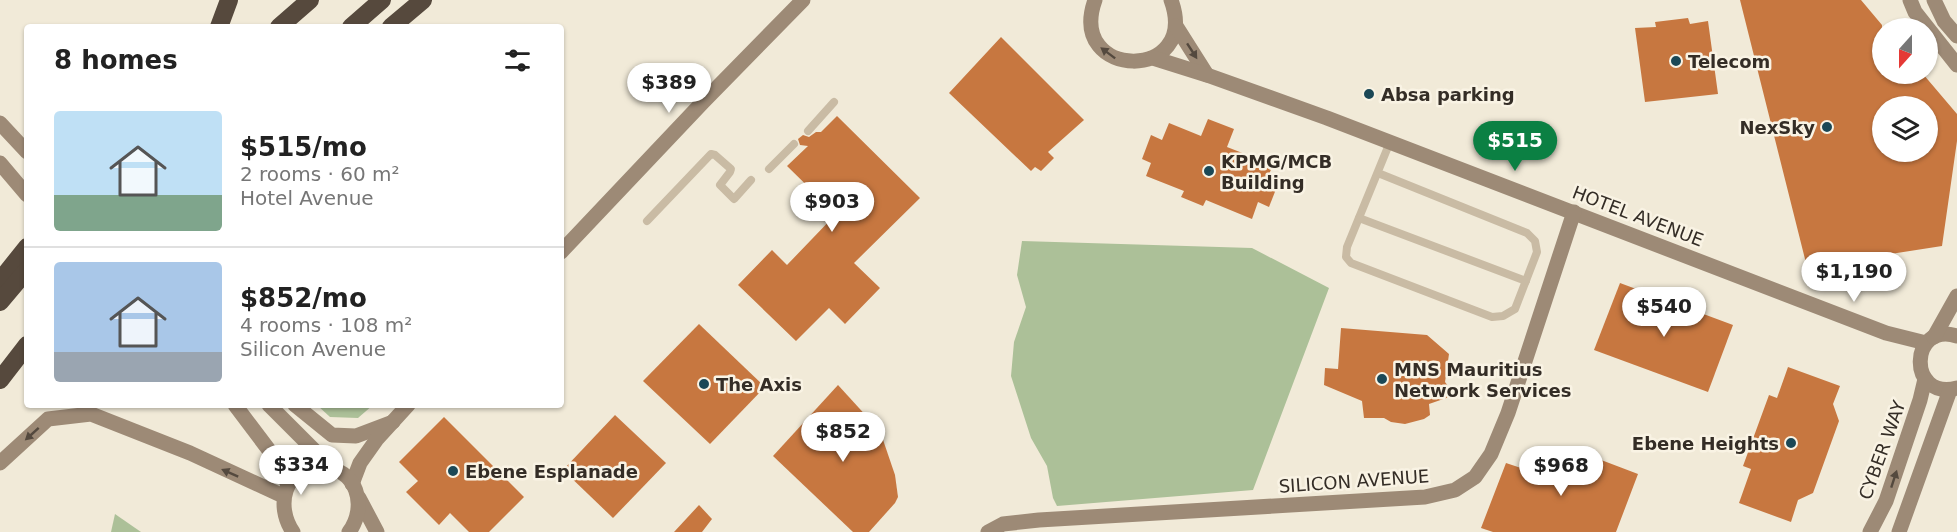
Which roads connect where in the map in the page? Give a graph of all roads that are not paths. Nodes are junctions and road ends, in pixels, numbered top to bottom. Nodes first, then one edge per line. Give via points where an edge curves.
1 (229, 0) edge
2 (310, 0) edge
3 (382, 0) edge
4 (423, 0) edge
5 (804, 0) edge
6 (1171, 0) edge
7 (1910, 0) edge
8 (1934, 0) edge
9 (1089, 4) edge
10 (220, 24) edge
11 (282, 24) edge
12 (354, 24) edge
13 (395, 24) edge
14 (1176, 26) junction
15 (1957, 36) edge
16 (1153, 58) junction
17 (1957, 65) edge
18 (1208, 75) junction
19 (834, 102) dead end
20 (0, 123) edge
21 (808, 131) dead end
22 (1390, 142) junction
23 (794, 144) dead end
24 (24, 149) edge
25 (0, 163) edge
26 (770, 169) dead end
27 (1378, 174) junction
28 (751, 180) dead end
29 (24, 191) edge
30 (1574, 212) junction
31 (1359, 218) junction
32 (647, 222) dead end
33 (564, 249) edge
34 (24, 251) edge
35 (24, 274) edge
36 (0, 281) edge
37 (1526, 281) junction
38 (1957, 296) edge
39 (0, 302) edge
40 (1886, 333) junction
41 (1957, 336) edge
42 (1930, 340) junction
43 (24, 349) edge
44 (1919, 360) junction
45 (1925, 378) junction
46 (0, 380) edge
47 (1954, 389) edge
48 (237, 408) edge
49 (272, 408) edge
50 (299, 408) edge
51 (405, 408) edge
52 (393, 422) junction
53 (0, 463) edge
54 (334, 470) junction
55 (355, 490) junction
56 (286, 491) junction
57 (292, 532) edge
58 (349, 532) edge
59 (377, 532) edge
60 (988, 532) edge
61 (1870, 532) edge
62 (1899, 532) edge

1 - 10 highway
2 - 11 highway
3 - 12 highway
4 - 13 highway
5 - 33 street
6 - 14 street
7 - 17 street
8 - 15 street
16 -> 9 street via 1126,62 1108,53 1094,38
14 - 16 street via 1168,45
14 -> 18 street
16 - 18 street, HOTEL AVENUE
18 - 22 street, HOTEL AVENUE
19 - 21 lane
20 - 24 street
22 - 27 lane
22 - 30 street, HOTEL AVENUE
23 - 26 lane
25 - 29 street
27 - 31 lane
27 - 37 lane via 1527,233 1535,241 1537,252
28 - 32 lane via 734,199 720,185 730,169 711,154
30 - 40 street, HOTEL AVENUE
30 - 60 street, SILICON AVENUE via 1491,454 1475,477 1455,490 1425,497 1039,520 1003,524
31 - 37 lane
31 - 37 lane via 1347,247 1350,263 1481,313 1503,316 1515,309
34 - 36 highway
35 - 39 highway
38 - 42 street
40 - 42 street, HOTEL AVENUE
40 - 44 street, HOTEL AVENUE
41 - 42 street, HOTEL AVENUE via 1942,334
42 - 44 street
43 - 46 highway
44 - 45 street
45 - 47 street via 1941,389
61 -> 45 street, CYBER WAY via 1886,501
47 - 62 street
48 - 56 street via 278,462
49 - 54 street
50 - 52 street via 332,435 357,436
51 - 52 street
52 - 54 street via 356,457
52 - 55 street via 360,462
56 -> 53 street via 91,414 48,419
54 - 55 street via 344,475
54 - 56 street via 308,470 297,476
55 - 58 street via 359,508
55 - 59 street
56 - 57 street via 282,509

